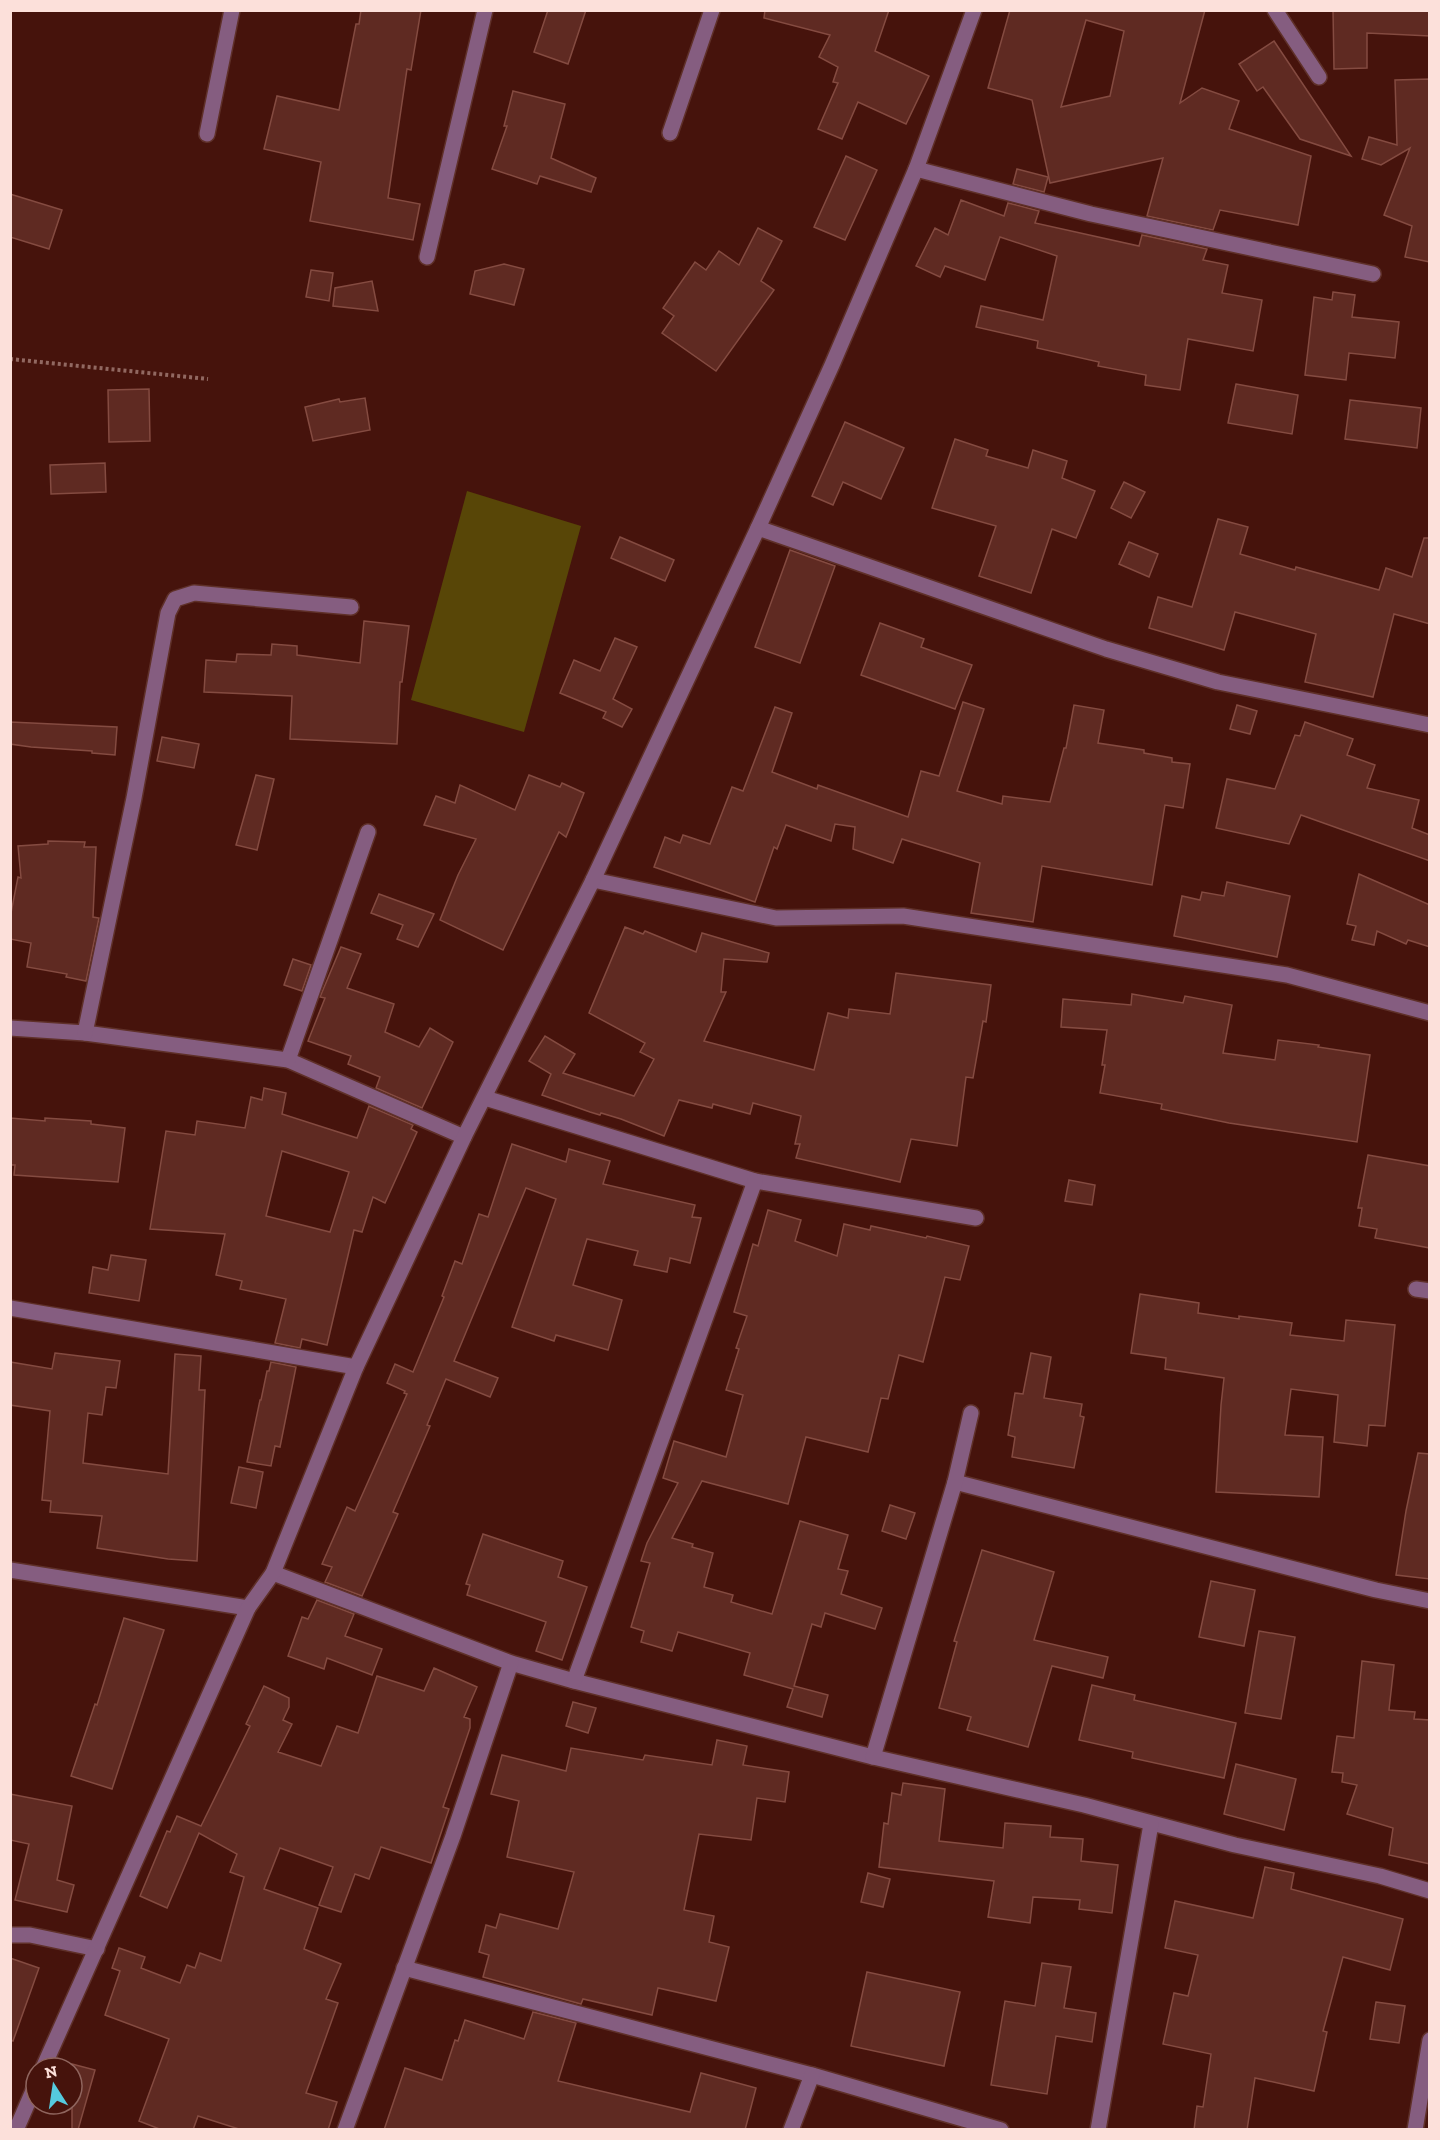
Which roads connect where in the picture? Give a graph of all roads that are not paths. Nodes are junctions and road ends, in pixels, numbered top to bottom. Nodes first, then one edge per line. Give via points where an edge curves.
1 (232, 10) edge
2 (485, 10) edge
3 (712, 10) edge
4 (974, 10) edge
5 (1275, 10) edge
6 (1319, 76) dead end
7 (670, 133) dead end
8 (207, 134) dead end
9 (916, 169) junction
10 (427, 256) dead end
11 (1373, 274) dead end
12 (758, 528) junction
13 (351, 607) dead end
14 (1430, 725) edge
15 (368, 832) dead end
16 (593, 880) junction
17 (1430, 1013) edge
18 (10, 1028) edge
19 (85, 1033) junction
20 (288, 1060) junction
21 (485, 1098) junction
22 (464, 1137) junction
23 (755, 1181) junction
24 (976, 1218) dead end
25 (10, 1308) edge
26 (356, 1367) junction
27 (971, 1413) dead end
28 (955, 1482) junction
29 (10, 1570) edge
30 (273, 1573) junction
31 (1430, 1601) edge
32 (248, 1608) junction
33 (511, 1663) junction
34 (574, 1681) junction
35 (873, 1757) junction
36 (1151, 1824) junction
37 (1430, 1891) edge
38 (10, 1935) edge
39 (98, 1948) junction
40 (404, 1968) junction
41 (1430, 2040) edge
42 (49, 2056) edge
43 (812, 2075) junction
44 (24, 2112) edge
45 (16, 2130) edge
46 (345, 2130) edge
47 (791, 2130) edge
48 (1001, 2130) edge
49 (1098, 2130) edge
50 (1414, 2130) edge

1 - 8 street
2 - 10 street
3 - 7 street
4 - 9 street
5 - 6 street
9 - 11 street via 1091,214
9 - 12 street
12 - 14 street via 1173,669 1218,682
12 - 16 street
13 - 19 street via 194,593 175,599 168,613
15 - 20 street
16 - 17 street via 776,918 903,916 1287,975
16 - 21 street
18 - 19 street
19 - 20 street
20 - 22 street
21 - 22 street
21 - 23 street
22 - 26 street
23 - 24 street
23 - 34 street
25 - 26 street
26 - 30 street
27 - 28 street
28 - 31 street
28 - 35 street
29 - 32 street
30 - 32 street
30 - 33 street
32 - 39 street
33 - 34 street
33 - 40 street
34 - 35 street
35 - 36 street
36 - 37 street
36 - 49 street
38 - 39 street
39 - 42 street
40 - 43 street
40 - 46 street
41 - 50 street
43 - 47 street
43 - 48 street
44 - 45 street

